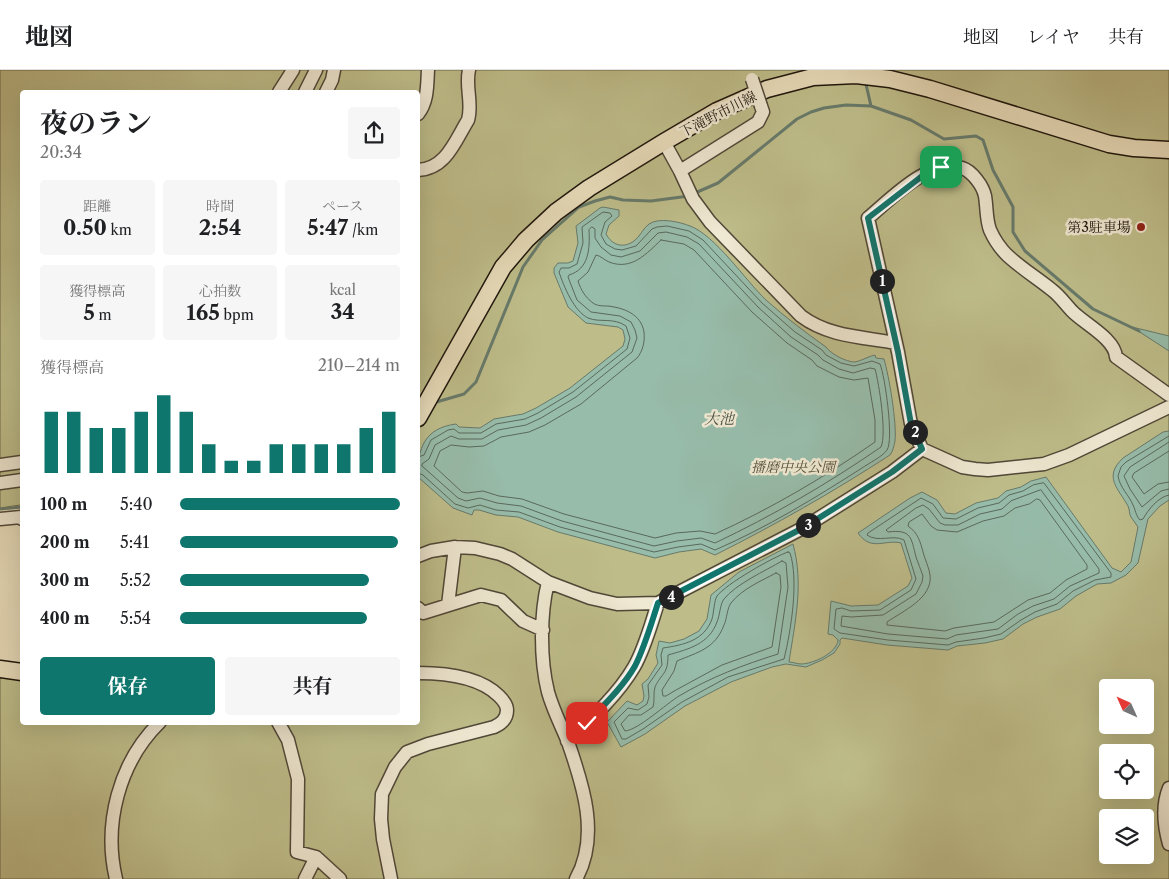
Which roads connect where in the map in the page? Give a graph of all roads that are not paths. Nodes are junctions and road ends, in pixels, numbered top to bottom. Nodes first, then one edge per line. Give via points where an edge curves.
1 (293, 70) edge
2 (316, 70) edge
3 (334, 70) edge
4 (428, 70) edge
5 (469, 70) edge
6 (812, 73) edge
7 (750, 75) edge
8 (280, 90) edge
9 (306, 90) edge
10 (327, 90) edge
11 (420, 111) edge
12 (664, 142) junction
13 (1169, 150) edge
14 (420, 170) edge
15 (680, 170) junction
16 (896, 343) junction
17 (1169, 395) edge
18 (1169, 407) edge
19 (420, 414) edge
20 (922, 449) junction
21 (20, 462) edge
22 (0, 465) edge
23 (20, 480) edge
24 (0, 483) edge
25 (20, 518) edge
26 (0, 519) edge
27 (454, 547) junction
28 (420, 555) edge
29 (548, 582) junction
30 (658, 603) junction
31 (448, 605) junction
32 (420, 610) edge
33 (543, 630) junction
34 (0, 669) edge
35 (20, 672) edge
36 (420, 673) edge
37 (157, 725) edge
38 (280, 725) edge
39 (567, 741) junction
40 (1169, 788) edge
41 (1169, 844) edge
42 (316, 857) junction
43 (116, 879) edge
44 (305, 879) edge
45 (340, 879) edge
46 (391, 879) edge
47 (576, 879) edge

1 - 8 street
2 - 9 street
3 - 10 street
4 - 11 street via 426,100
5 - 14 street via 468,120 443,161
6 - 12 main road, 下滝野市川線 via 717,111
6 - 13 main road, 下滝野市川線 via 890,79 1109,144
7 - 15 street, bridge via 764,112 758,122
12 - 15 street
12 - 19 main road, 下滝野市川線 via 582,192 526,240 503,268
15 - 16 street via 693,199 710,222 802,316 832,332
16 - 17 street via 868,218 926,173 941,167 960,168 967,170 985,195 990,230 1005,254 1054,291 1074,313 1108,341 1116,351 1116,358
16 - 20 street via 911,424
18 - 20 street via 1044,464 974,469
20 - 30 street via 892,472 803,528
21 - 22 street
23 - 24 street
25 - 26 street
27 - 28 street
27 - 29 street via 500,554
27 - 31 street
29 - 30 street via 606,602
29 - 33 street
30 - 39 street via 634,667 610,699
31 - 32 street via 423,613
31 - 33 street via 481,595 501,600 523,621
33 - 39 street via 543,664 548,692
34 - 35 main road
36 - 46 street via 448,675 484,685 503,700 507,708 506,717 494,727 408,752 396,768 382,794 383,839
37 - 43 street via 129,764 118,790 112,844
38 - 42 street via 288,740 298,779 297,852
39 - 47 street via 582,789 589,833 587,850
40 - 41 street via 1164,824
42 - 44 street
42 - 45 street

